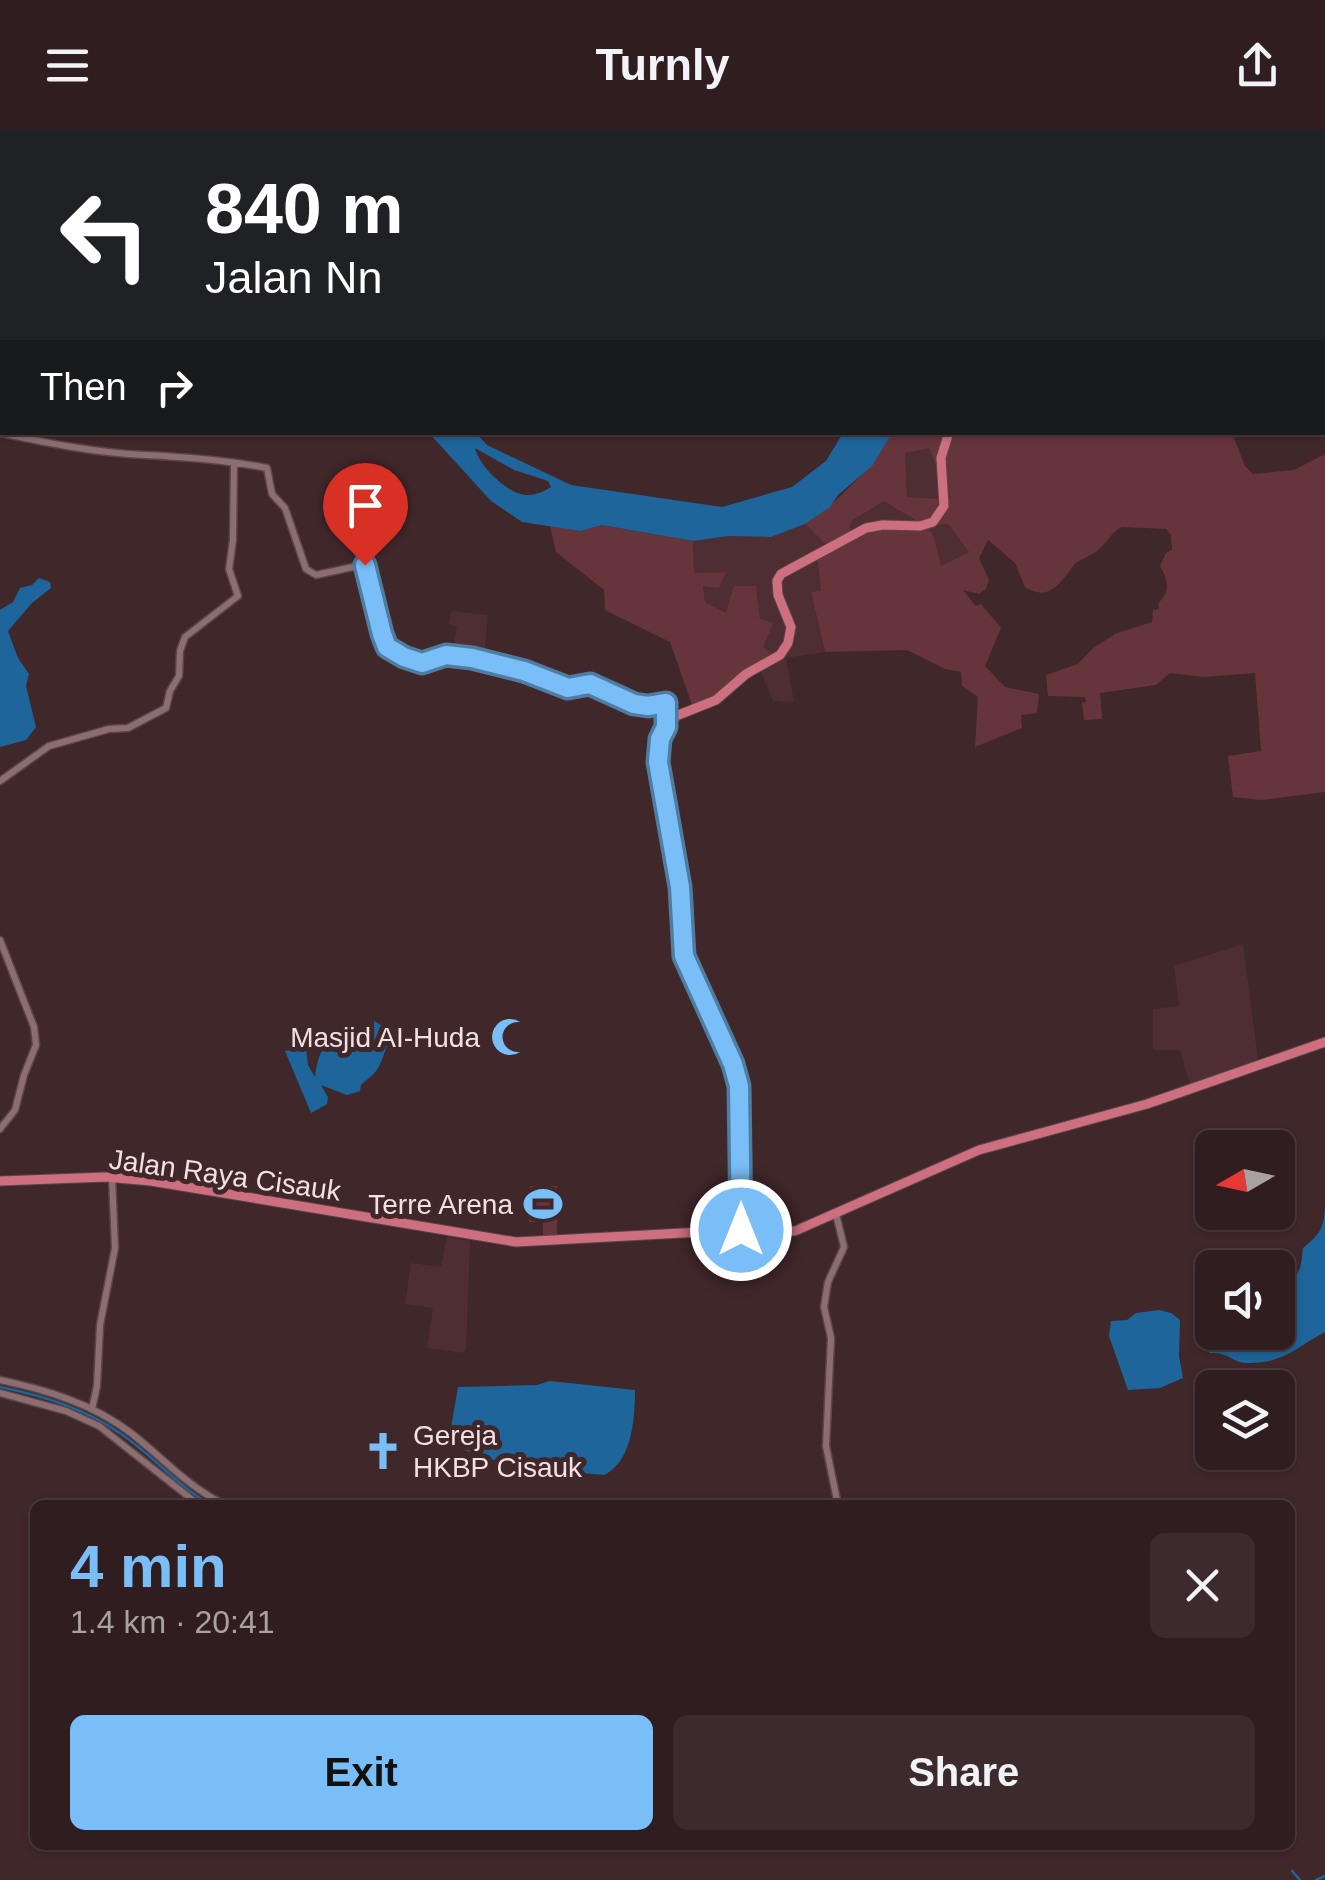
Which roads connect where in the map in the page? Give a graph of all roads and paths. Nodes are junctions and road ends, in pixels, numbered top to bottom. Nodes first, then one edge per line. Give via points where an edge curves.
1 (7, 435) edge
2 (948, 435) edge
3 (234, 463) junction
4 (666, 727) junction
5 (0, 781) edge
6 (0, 940) edge
7 (1325, 1042) edge
8 (0, 1130) edge
9 (112, 1178) junction
10 (0, 1181) edge
11 (836, 1214) junction
12 (741, 1230) junction
13 (0, 1380) edge
14 (23, 1385) junction
15 (0, 1392) edge
16 (20, 1397) junction
17 (90, 1408) junction
18 (170, 1467) junction
19 (162, 1476) junction
20 (193, 1500) edge
21 (216, 1500) edge
22 (837, 1500) edge

1 - 3 street
2 - 4 main road via 940,458 944,506 936,519 866,528 781,574 778,595 791,632 780,655 716,700 685,709
3 - 4 street via 270,470 272,494 285,508 308,571 319,575 365,565 387,647 410,660 472,658 568,688 590,684 634,704 666,703
3 - 5 street via 228,569 238,596 185,637 180,676 166,708 128,728 49,746
4 - 12 main road via 658,762 680,887 684,956 739,1086
6 - 8 street via 37,1042 15,1110
7 - 11 main road, Jalan Raya Cisauk via 1146,1104 980,1150
9 - 10 main road, Jalan Raya Cisauk
9 - 12 main road, Jalan Raya Cisauk via 516,1242
9 - 17 street via 115,1248
11 - 12 main road, Jalan Raya Cisauk via 800,1230
11 - 22 street via 844,1247 824,1307 830,1338 826,1446
13 - 14 street
14 - 16 street
14 - 17 street
15 - 16 street
16 - 19 street via 95,1424
17 - 18 street
18 - 19 street
18 - 21 street
19 - 20 street

